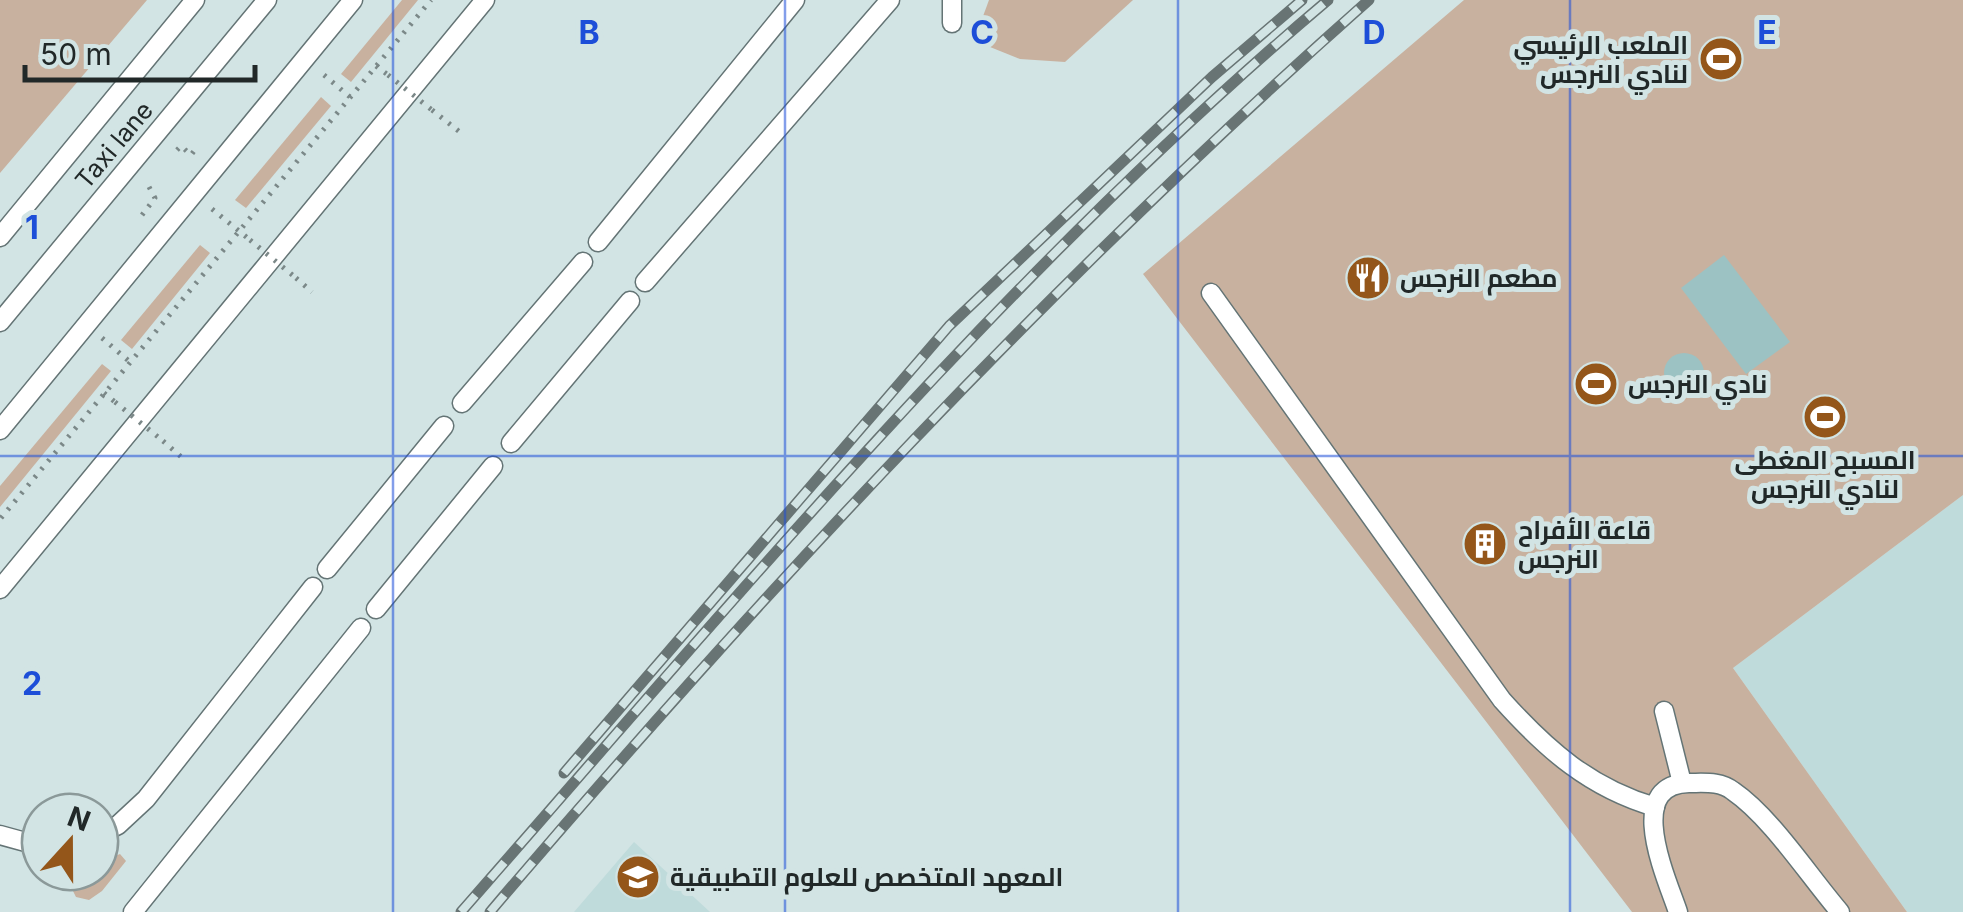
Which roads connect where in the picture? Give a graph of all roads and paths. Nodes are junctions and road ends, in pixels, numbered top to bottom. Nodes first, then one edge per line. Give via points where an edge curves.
1 (194, 0) edge
2 (267, 0) edge
3 (352, 0) edge
4 (431, 0) edge
5 (486, 0) edge
6 (796, 0) edge
7 (890, 0) edge
8 (952, 0) edge
9 (952, 23) dead end
10 (376, 66) junction
11 (460, 133) dead end
12 (194, 194) junction
13 (239, 231) junction
14 (0, 237) edge
15 (598, 242) dead end
16 (583, 262) dead end
17 (645, 282) dead end
18 (312, 292) dead end
19 (1211, 293) dead end
20 (630, 300) dead end
21 (0, 322) edge
22 (104, 393) junction
23 (462, 404) dead end
24 (444, 426) dead end
25 (0, 430) edge
26 (511, 443) dead end
27 (186, 462) dead end
28 (493, 466) dead end
29 (1, 518) edge
30 (328, 568) dead end
31 (313, 586) dead end
32 (0, 589) edge
33 (376, 609) dead end
34 (362, 628) dead end
35 (1664, 710) dead end
36 (1682, 783) junction
37 (1655, 807) junction
38 (120, 823) edge
39 (134, 912) edge
40 (1678, 912) edge
41 (1840, 912) edge

1 - 14 lane
2 - 21 lane, Taxi lane
3 - 12 lane
4 - 10 path
5 - 32 lane
6 - 15 lane
7 - 17 lane
8 - 9 lane
10 - 11 path, bridge
10 - 13 path
12 - 13 path
12 - 25 lane
13 - 18 path, bridge
13 - 22 path
16 - 23 lane
19 - 37 lane via 1502,700 1554,754 1597,786
20 - 26 lane
22 - 27 path, bridge
22 - 29 path
24 - 30 lane
28 - 33 lane
31 - 38 lane
34 - 39 lane
35 - 36 lane
36 - 37 lane
36 - 41 lane via 1722,784 1736,792
37 - 40 lane via 1650,827

